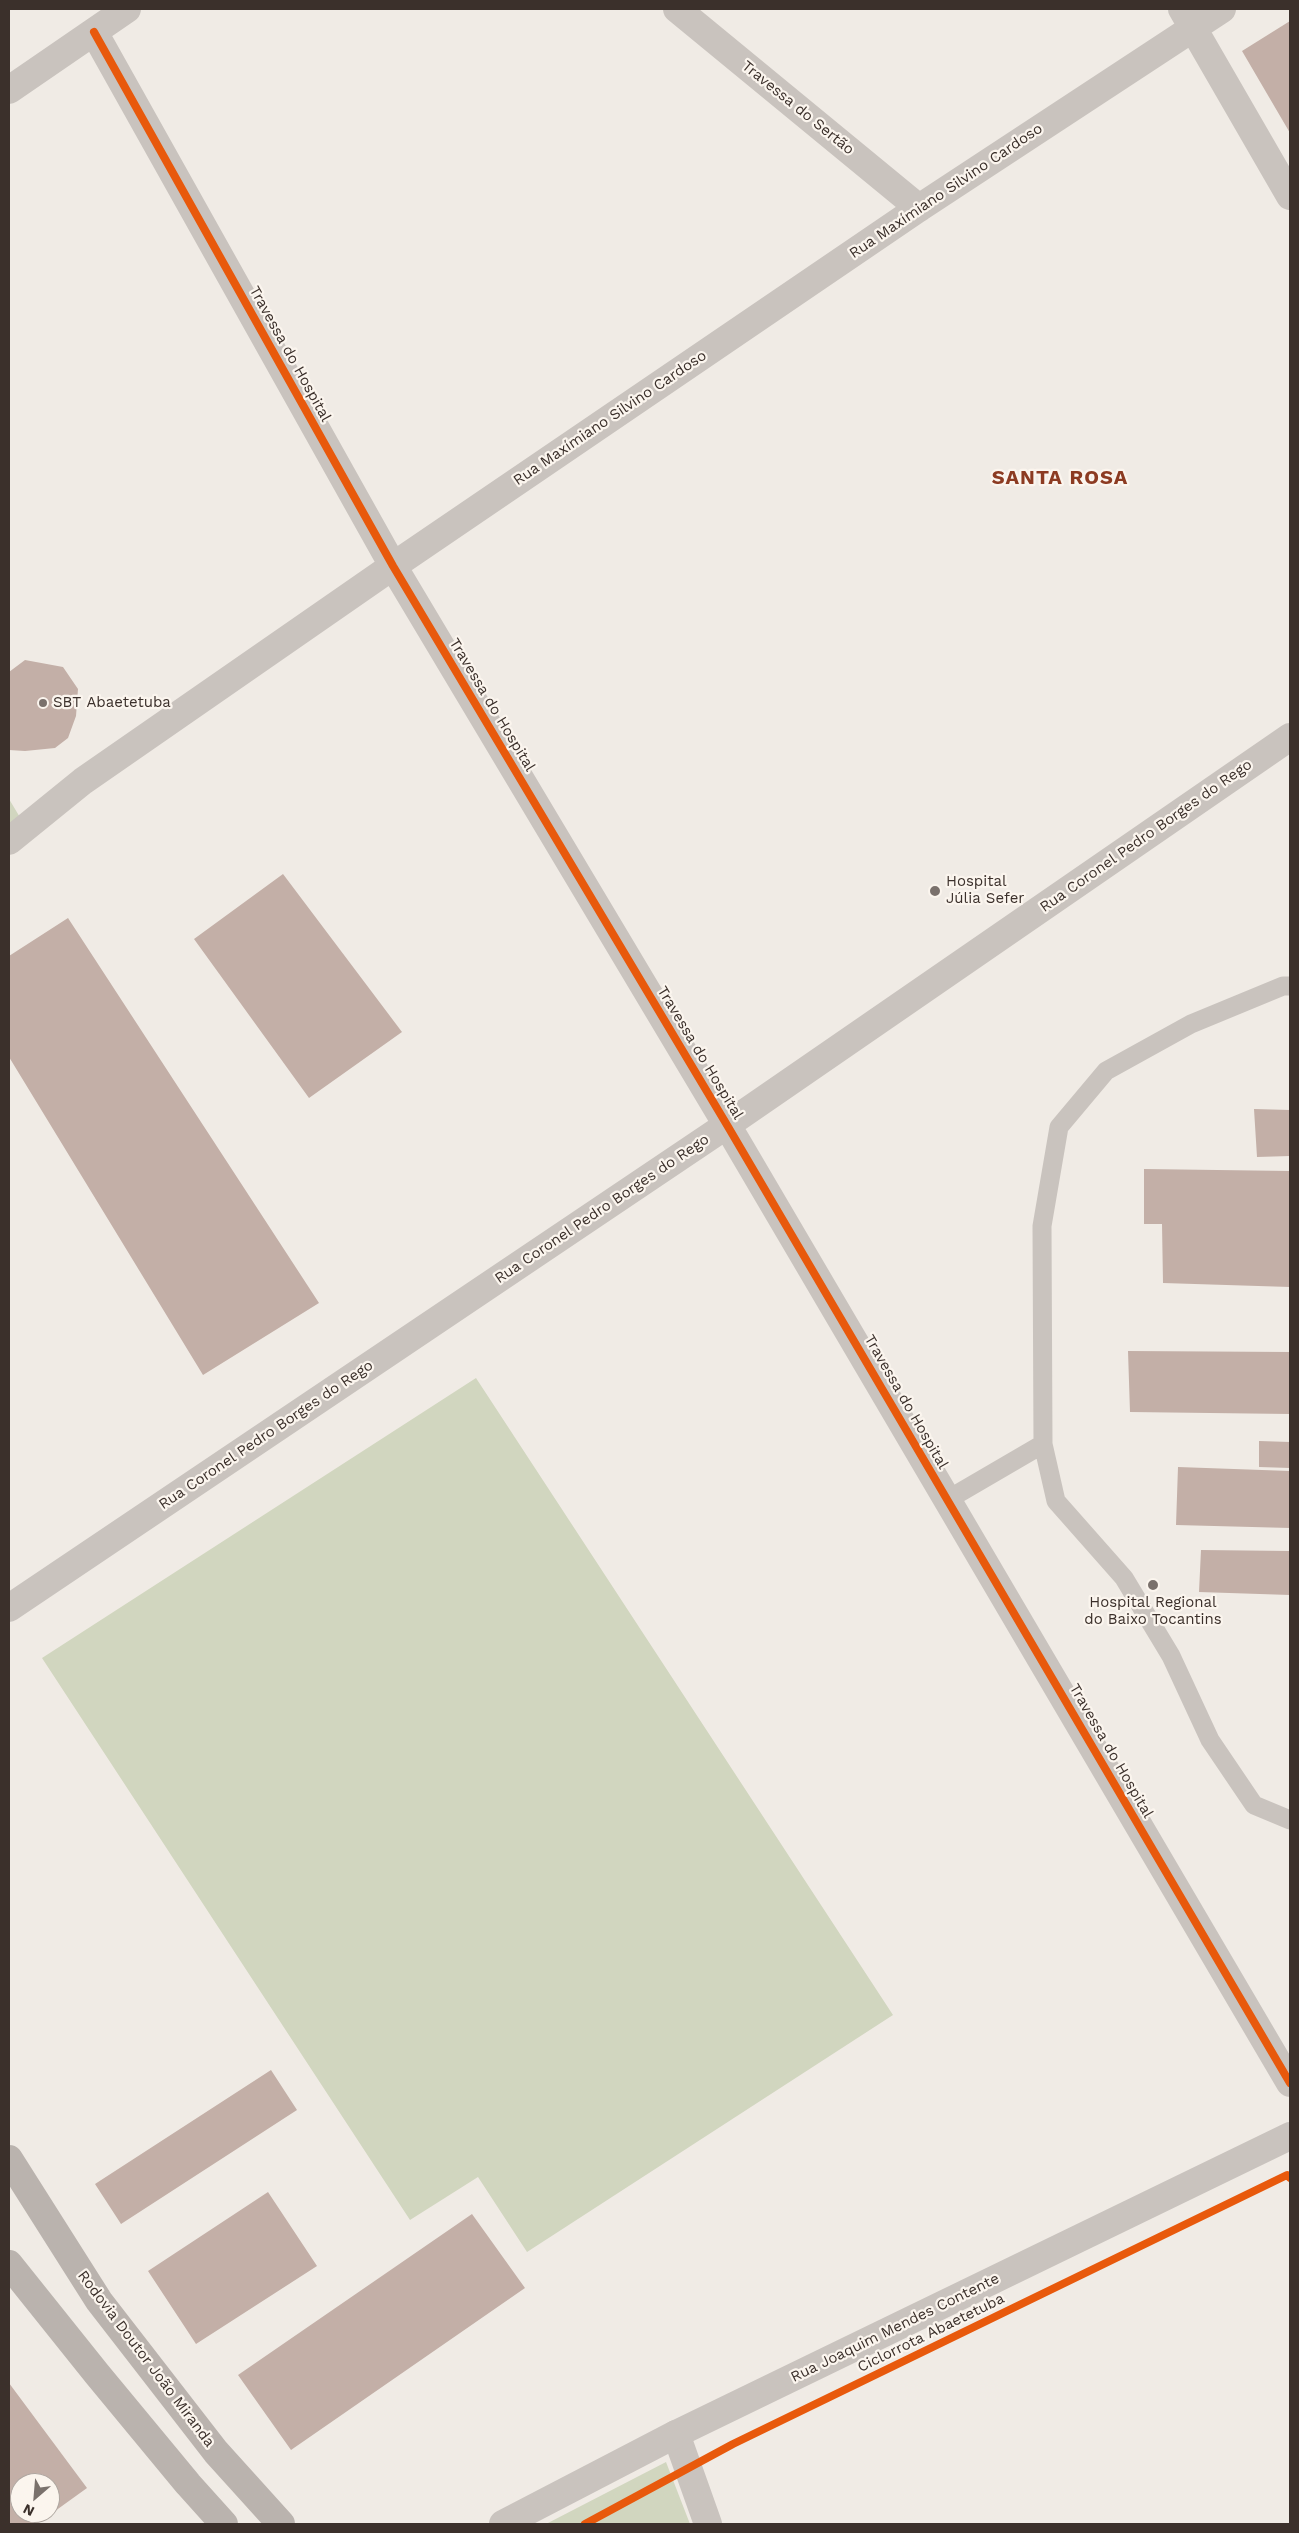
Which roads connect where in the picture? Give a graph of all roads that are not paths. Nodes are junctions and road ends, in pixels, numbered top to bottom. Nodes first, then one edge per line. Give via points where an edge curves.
1 (127, 9) edge
2 (677, 9) edge
3 (1222, 9) edge
4 (1188, 19) edge
5 (94, 32) junction
6 (9, 90) edge
7 (1290, 196) edge
8 (919, 208) junction
9 (393, 566) junction
10 (1290, 737) edge
11 (9, 841) edge
12 (1290, 986) edge
13 (727, 1125) junction
14 (1043, 1444) junction
15 (947, 1500) junction
16 (9, 1608) edge
17 (1290, 1820) edge
18 (1290, 2083) edge
19 (1290, 2136) edge
20 (9, 2158) edge
21 (9, 2264) edge
22 (676, 2434) junction
23 (224, 2524) edge
24 (281, 2524) edge
25 (503, 2524) edge
26 (708, 2524) edge

1 - 5 street
2 - 8 street, Travessa do Sertão
3 - 4 street, Rua Maxímiano Silvino Cardoso
4 - 7 street
4 - 8 street, Rua Maxímiano Silvino Cardoso
5 - 6 street
5 - 9 street, Travessa do Hospital
8 - 9 street, Rua Maxímiano Silvino Cardoso
9 - 11 street, Rua Maxímiano Silvino Cardoso via 84,781
9 - 13 street, Travessa do Hospital
10 - 13 street, Rua Coronel Pedro Borges do Rego
12 - 14 lane via 1190,1024 1106,1072 1059,1128 1042,1226
13 - 15 street, Travessa do Hospital
13 - 16 street, Rua Coronel Pedro Borges do Rego
14 - 15 lane
14 - 17 lane via 1056,1501 1124,1578 1172,1656 1210,1740 1254,1805
15 - 18 street, Travessa do Hospital
19 - 22 street, Rua Joaquim Mendes Contente
20 - 24 main road, Rodovia Doutor João Miranda via 99,2301 216,2452
21 - 23 main road
22 - 25 street, Rua Joaquim Mendes Contente
22 - 26 street

